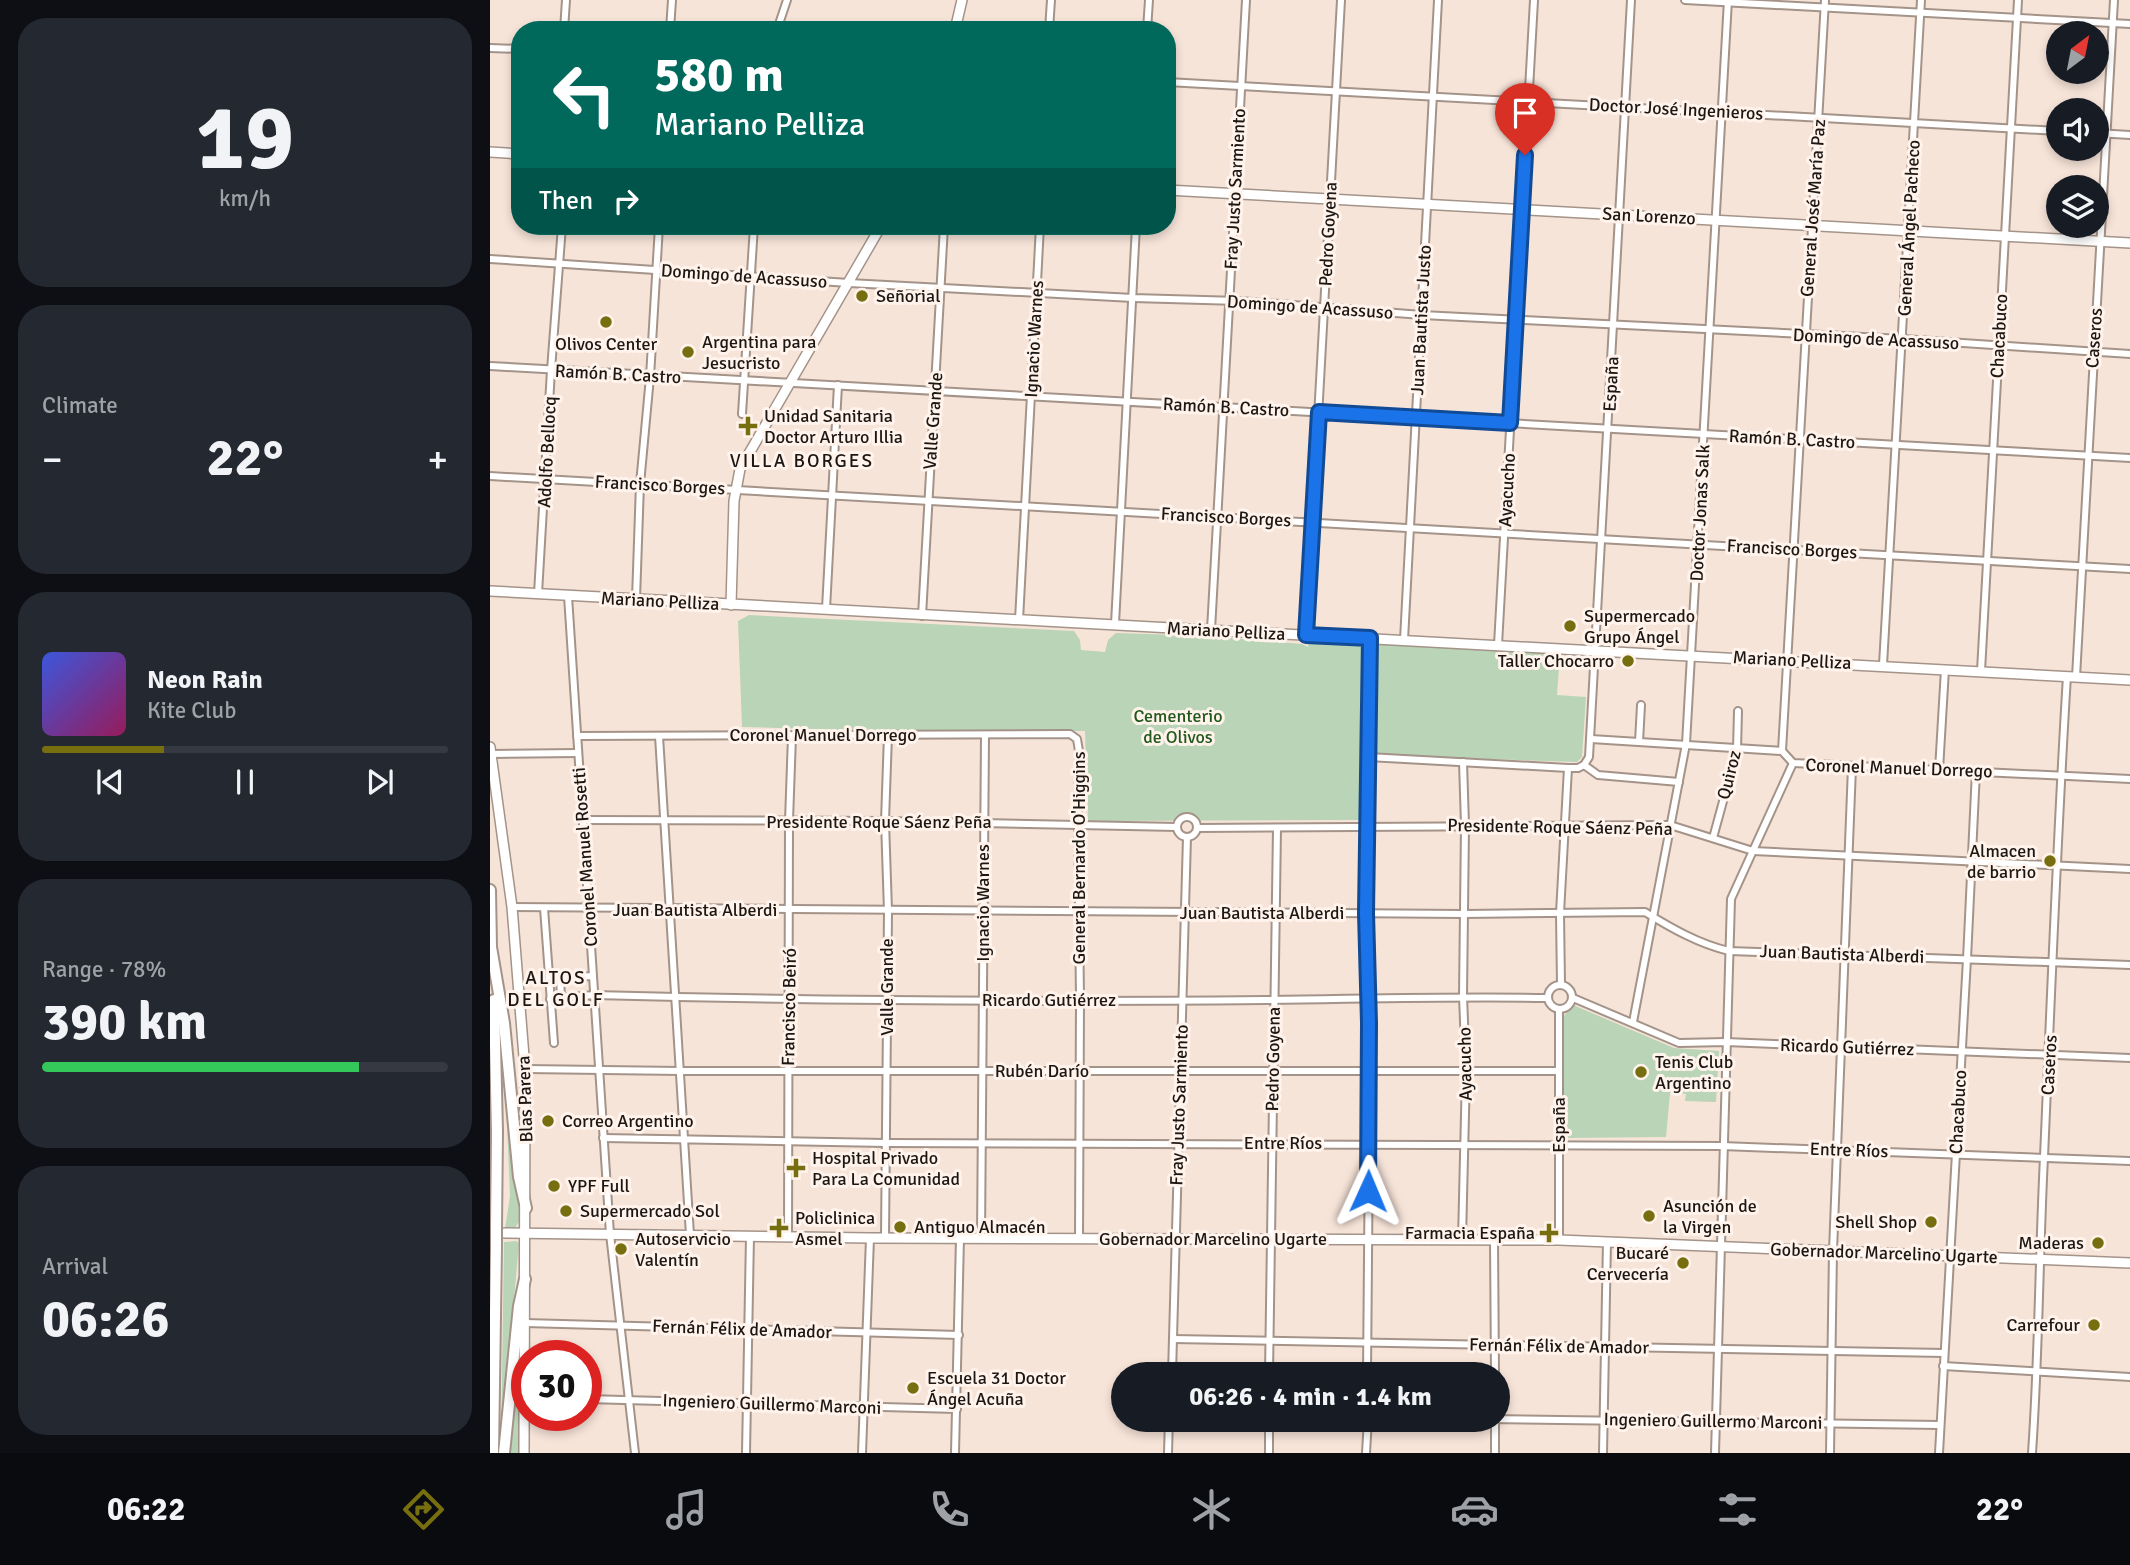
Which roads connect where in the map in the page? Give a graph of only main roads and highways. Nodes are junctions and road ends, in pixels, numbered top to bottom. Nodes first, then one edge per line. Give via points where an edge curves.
1 (490, 891) edge
2 (491, 942) edge
3 (526, 1208) road end
4 (525, 1279) road end
5 (493, 1453) edge
6 (504, 1453) edge

1 - 2 highway
2 - 3 highway
2 - 5 highway, bridge via 500,1230
4 - 6 highway

